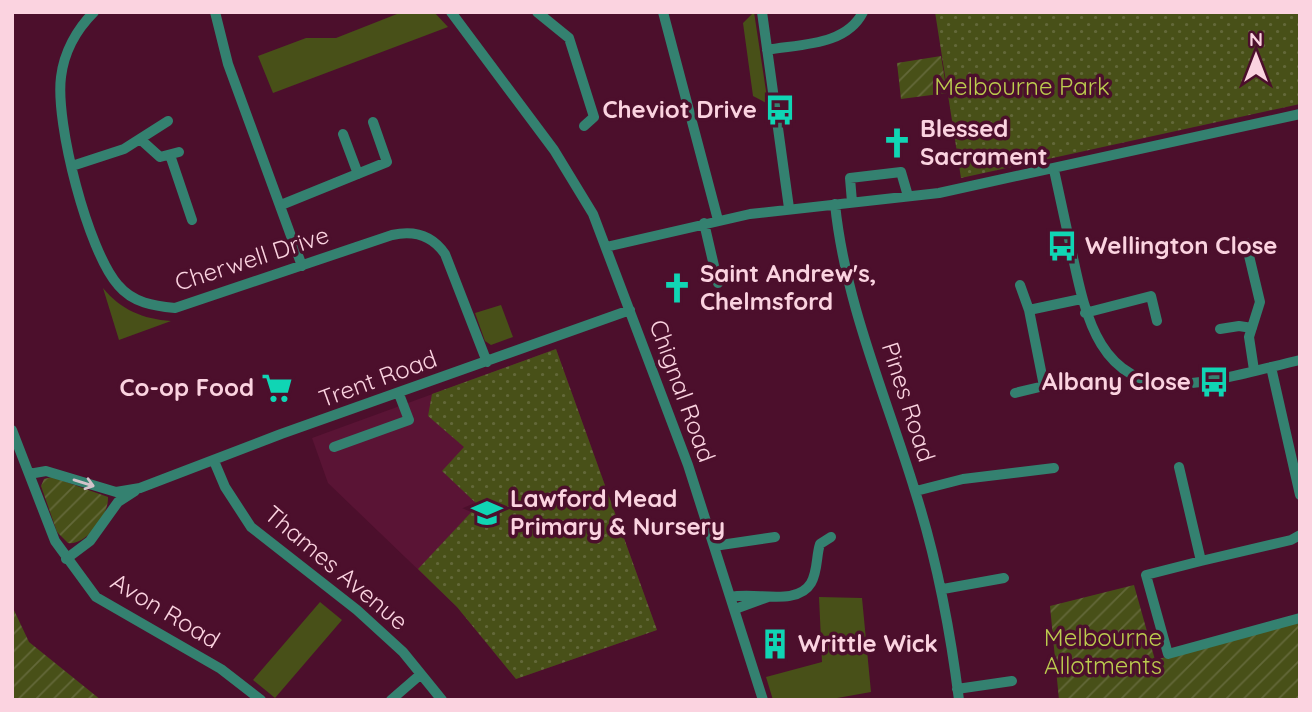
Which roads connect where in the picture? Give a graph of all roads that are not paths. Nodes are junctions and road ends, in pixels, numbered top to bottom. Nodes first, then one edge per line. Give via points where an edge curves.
1 (94, 12) edge
2 (215, 12) edge
3 (450, 12) edge
4 (537, 12) edge
5 (663, 12) edge
6 (762, 12) edge
7 (863, 12) edge
8 (768, 50) junction
9 (1300, 114) edge
10 (168, 121) dead end
11 (373, 122) dead end
12 (584, 126) dead end
13 (343, 134) dead end
14 (140, 139) junction
15 (72, 166) junction
16 (1054, 170) junction
17 (358, 174) junction
18 (908, 196) junction
19 (852, 202) junction
20 (835, 204) junction
21 (281, 205) junction
22 (789, 208) junction
23 (192, 220) dead end
24 (718, 220) junction
25 (704, 223) junction
26 (1246, 243) dead end
27 (606, 247) junction
28 (302, 266) junction
29 (718, 283) dead end
30 (1020, 285) dead end
31 (1082, 299) junction
32 (630, 310) junction
33 (1029, 310) junction
34 (1085, 313) junction
35 (1157, 321) dead end
36 (1252, 328) junction
37 (1220, 329) dead end
38 (1300, 360) edge
39 (487, 362) junction
40 (1271, 367) junction
41 (1254, 370) junction
42 (1015, 393) dead end
43 (399, 394) junction
44 (12, 430) edge
45 (334, 447) dead end
46 (214, 461) junction
47 (1179, 467) dead end
48 (1054, 468) dead end
49 (29, 474) junction
50 (140, 488) junction
51 (916, 491) junction
52 (1300, 495) edge
53 (775, 537) dead end
54 (831, 537) dead end
55 (1299, 540) edge
56 (714, 546) junction
57 (66, 559) junction
58 (1201, 561) junction
59 (1004, 578) dead end
60 (943, 589) junction
61 (731, 597) junction
62 (770, 597) junction
63 (735, 609) junction
64 (1300, 618) edge
65 (421, 674) junction
66 (1012, 681) dead end
67 (958, 694) edge
68 (261, 700) edge
69 (391, 700) edge
70 (442, 700) edge
71 (763, 700) edge

1 - 15 street, Cherwell Drive via 71,44 61,78 62,117
2 - 21 street via 228,64
3 - 27 street, Chignal Road via 579,188
4 - 12 street via 562,31 573,47 593,113
5 - 24 street
6 - 8 street
7 - 8 street via 848,31 834,38
8 - 22 street
9 - 16 street
10 - 14 street
11 - 17 street via 387,162
13 - 17 street
14 - 15 street
14 - 23 street via 160,157 175,154
15 - 28 street, Cherwell Drive via 107,268 118,285 144,303 175,308
16 - 18 street
16 - 31 street
17 - 21 street
18 - 19 street
18 - 19 street via 901,172 850,178
19 - 20 street
20 - 22 street
20 - 51 street, Pines Road via 845,273
21 - 28 street
22 - 24 street
24 - 25 street
25 - 27 street
25 - 29 street
26 - 36 street via 1260,302
27 - 32 street, Chignal Road
28 - 39 street, Cherwell Drive via 392,235 410,232 426,237 441,248 450,263
30 - 33 street
31 - 33 street
31 - 34 street
32 - 39 street, Trent Road
32 - 56 street, Chignal Road
33 - 42 street via 1044,386
34 - 35 street via 1151,296
34 - 41 street via 1103,350 1143,378 1178,384
36 - 37 street
36 - 41 street via 1249,345
38 - 40 street
39 - 43 street, Trent Road
40 - 41 street
40 - 52 street
43 - 45 street via 409,420
43 - 46 street, Trent Road
44 - 49 street, Avon Road
46 - 50 street, Trent Road
46 - 65 street, Thames Avenue via 251,527 356,610
47 - 58 street
48 - 51 street, Pines Road
49 -> 50 street, Trent Road via 46,471 116,492
49 - 57 street, Avon Road
50 - 57 street, Trent Road via 118,502 90,541
51 - 60 street, Pines Road
53 - 56 street
54 - 62 street via 820,544 809,586 798,593
55 - 58 street
56 - 61 street, Chignal Road
57 - 68 street, Avon Road via 96,597 221,669
58 - 64 street via 1146,575 1167,654
59 - 60 street
60 - 67 street, Pines Road
61 - 62 street via 750,593
61 - 63 street, Chignal Road
62 - 63 street
63 - 71 street, Chignal Road
65 - 69 street
65 - 70 street, Thames Avenue
66 - 67 street, Pines Road

